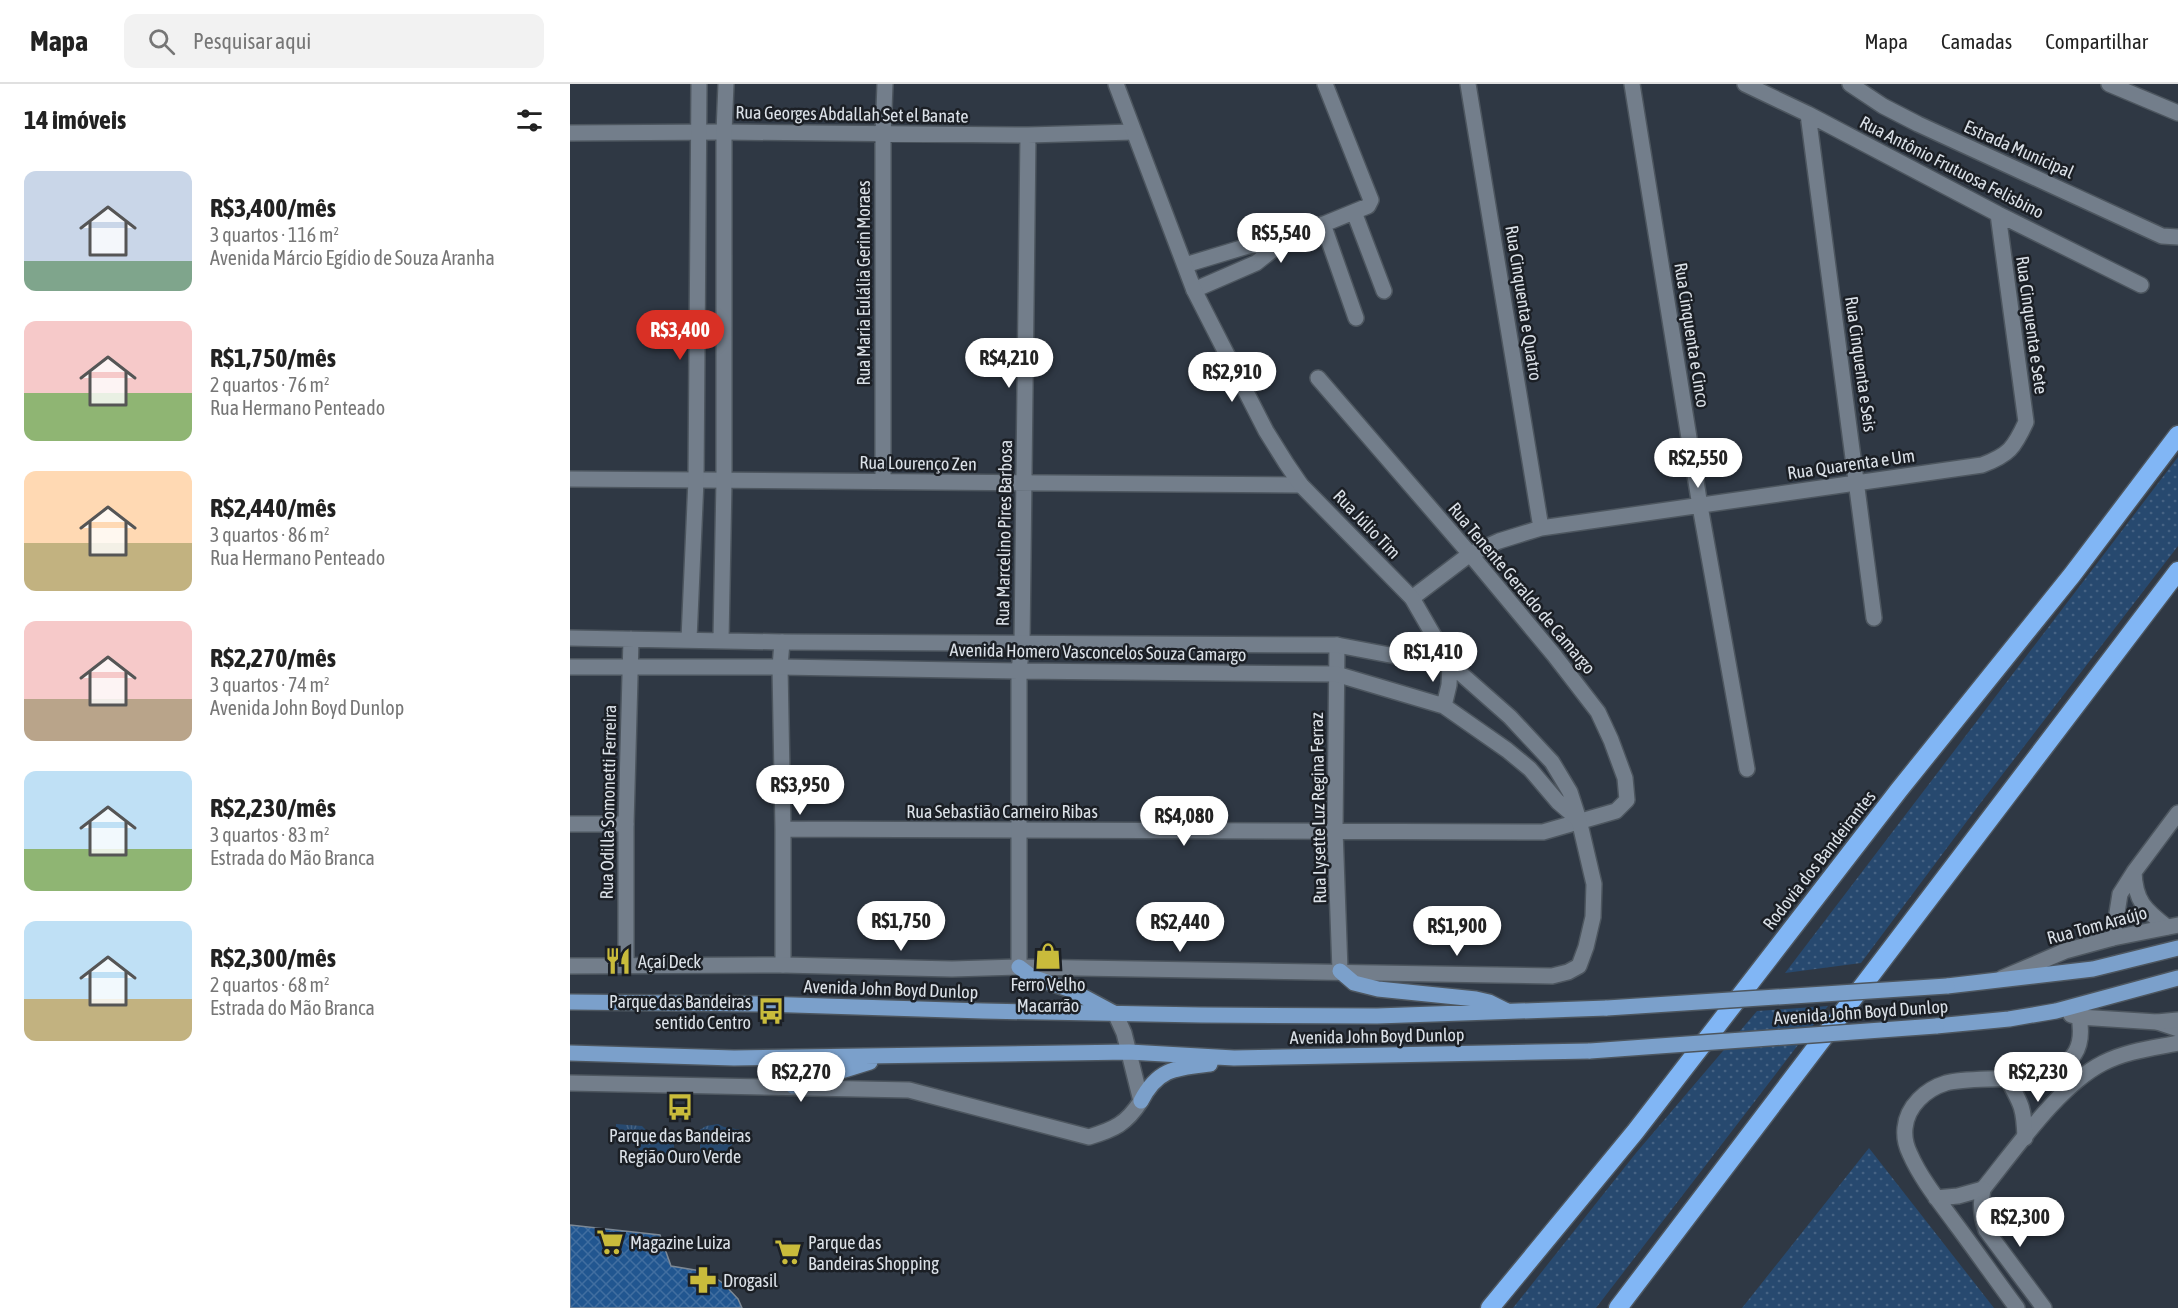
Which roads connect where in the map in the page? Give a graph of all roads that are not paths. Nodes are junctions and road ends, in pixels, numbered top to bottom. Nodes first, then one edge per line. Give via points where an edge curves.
1 (699, 84) edge
2 (726, 84) edge
3 (885, 84) edge
4 (1116, 84) edge
5 (1326, 84) edge
6 (1468, 84) edge
7 (1632, 84) edge
8 (1745, 84) edge
9 (1850, 84) edge
10 (2109, 84) edge
11 (2178, 113) edge
12 (1808, 114) junction
13 (724, 132) junction
14 (1133, 132) junction
15 (570, 133) edge
16 (698, 133) junction
17 (883, 135) junction
18 (1028, 135) junction
19 (1354, 212) junction
20 (1998, 214) junction
21 (1323, 224) junction
22 (2178, 237) edge
23 (1285, 240) junction
24 (1185, 265) junction
25 (2141, 285) dead end
26 (1194, 290) junction
27 (1384, 291) dead end
28 (1356, 318) dead end
29 (1318, 378) dead end
30 (2178, 435) edge
31 (2018, 439) joint
32 (570, 479) edge
33 (696, 480) junction
34 (724, 481) junction
35 (883, 481) junction
36 (1857, 483) junction
37 (1024, 484) junction
38 (1301, 484) junction
39 (1700, 506) junction
40 (1541, 528) junction
41 (1470, 554) junction
42 (2178, 571) edge
43 (1413, 598) junction
44 (1874, 618) dead end
45 (570, 638) edge
46 (631, 639) junction
47 (689, 639) junction
48 (721, 640) junction
49 (782, 642) junction
50 (1022, 644) junction
51 (1337, 645) junction
52 (1450, 664) junction
53 (570, 667) edge
54 (780, 667) junction
55 (630, 668) junction
56 (1019, 671) junction
57 (1336, 674) junction
58 (1444, 706) junction
59 (1747, 769) dead end
60 (2178, 813) edge
61 (1579, 820) junction
62 (570, 824) edge
63 (626, 824) junction
64 (783, 828) junction
65 (1335, 830) junction
66 (1019, 831) junction
67 (2134, 873) junction
68 (2172, 926) edge
69 (2113, 938) junction
70 (2178, 948) edge
71 (783, 965) junction
72 (570, 966) edge
73 (626, 966) junction
74 (1019, 967) junction
75 (1340, 971) junction
76 (2178, 978) edge
77 (1994, 981) junction
78 (570, 1002) edge
79 (2056, 1011) junction
80 (1115, 1013) junction
81 (1509, 1013) junction
82 (2079, 1017) junction
83 (2178, 1020) edge
84 (2157, 1022) junction
85 (2178, 1029) edge
86 (2178, 1043) edge
87 (1130, 1052) junction
88 (570, 1053) edge
89 (888, 1056) junction
90 (1234, 1058) junction
91 (2008, 1080) junction
92 (570, 1083) edge
93 (793, 1086) junction
94 (1141, 1101) junction
95 (2025, 1138) junction
96 (1983, 1190) junction
97 (1936, 1197) junction
98 (1490, 1308) edge
99 (1618, 1308) edge
100 (2017, 1308) edge
101 (2044, 1308) edge

1 - 16 street
2 - 13 street
3 - 17 street, Rua Maria Eulália Gerin Moraes
4 - 14 street, Rua Júlio Tim
5 - 19 street via 1371,200 1368,206
6 - 40 street, Rua Cinquenta e Quatro
7 - 39 street, Rua Cinquenta e Cinco
8 - 12 street, Rua Antônio Frutuosa Felisbino
9 - 22 street, Estrada Municipal via 1918,124 2162,236
10 - 11 street
12 - 20 street, Rua Antônio Frutuosa Felisbino
12 - 36 street, Rua Cinquenta e Seis
13 - 16 street, Rua Georges Abdallah Set el Banate
13 - 17 street, Rua Georges Abdallah Set el Banate
13 - 34 street
14 - 18 street, Rua Georges Abdallah Set el Banate
14 - 24 street, Rua Júlio Tim
15 - 16 street, Rua Georges Abdallah Set el Banate
16 - 33 street
17 - 18 street, Rua Georges Abdallah Set el Banate
17 - 35 street, Rua Maria Eulália Gerin Moraes
18 - 37 street, Rua Marcelino Pires Barbosa
19 - 21 street
19 - 27 street
20 - 25 street, Rua Antônio Frutuosa Felisbino
20 - 31 street, Rua Cinquenta e Sete via 2026,422
21 - 23 street
21 - 28 street
23 - 24 street via 1248,246
23 - 26 street via 1256,263
24 - 26 street, Rua Júlio Tim
26 - 38 street, Rua Júlio Tim via 1266,431
29 - 41 street, Rua Tenente Geraldo de Camargo
30 - 98 highway, Rodovia dos Bandeirantes via 1635,1132
31 - 36 street, Rua Quarenta e Um via 2003,457 1982,465
32 - 33 street, Rua Lourenço Zen
33 - 34 street, Rua Lourenço Zen
33 - 47 street
34 - 35 street, Rua Lourenço Zen
34 - 48 street
35 - 37 street, Rua Lourenço Zen
36 - 39 street, Rua Quarenta e Um
36 - 44 street, Rua Cinquenta e Seis
37 - 38 street, Rua Lourenço Zen
37 - 50 street, Rua Marcelino Pires Barbosa
38 - 43 street, Rua Júlio Tim
39 - 40 street, Rua Quarenta e Um
39 - 59 street, Rua Cinquenta e Cinco
40 - 41 street, Rua Quarenta e Um
41 - 43 street, Rua Quarenta e Um
41 - 61 street, Rua Tenente Geraldo de Camargo via 1592,704 1611,740 1625,778 1627,800 1616,811
42 - 99 highway
43 - 52 street, Rua Júlio Tim
45 - 46 street, Avenida Homero Vasconcelos Souza Camargo
46 - 47 street, Avenida Homero Vasconcelos Souza Camargo
46 - 55 street, Rua Odilla Somonetti Ferreira
47 - 48 street, Avenida Homero Vasconcelos Souza Camargo
48 - 49 street, Avenida Homero Vasconcelos Souza Camargo
49 - 50 street, Avenida Homero Vasconcelos Souza Camargo
49 - 54 street
50 - 51 street, Avenida Homero Vasconcelos Souza Camargo
50 - 56 street, Rua Marcelino Pires Barbosa
51 - 52 street, Avenida Homero Vasconcelos Souza Camargo
51 - 57 street, Rua Lysette Luz Regina Ferraz
52 - 58 street
52 - 61 street, Rua Júlio Tim via 1510,717 1552,762 1570,792
53 - 55 street, Avenida Homero Vasconcelos Souza Camargo
54 - 55 street, Avenida Homero Vasconcelos Souza Camargo
54 - 56 street, Avenida Homero Vasconcelos Souza Camargo
54 - 64 street
55 - 63 street, Rua Odilla Somonetti Ferreira
56 - 57 street, Avenida Homero Vasconcelos Souza Camargo
56 - 66 street, Rua Marcelino Pires Barbosa
57 - 58 street, Avenida Homero Vasconcelos Souza Camargo
57 - 65 street, Rua Lysette Luz Regina Ferraz
58 - 61 street, Avenida Homero Vasconcelos Souza Camargo via 1530,769
60 - 67 street
61 - 65 street, Rua Sebastião Carneiro Ribas via 1543,832
61 - 75 street, Rua Júlio Tim via 1594,884 1593,917 1579,966 1552,976
62 - 63 street
63 - 73 street, Rua Odilla Somonetti Ferreira
64 - 66 street, Rua Sebastião Carneiro Ribas
64 - 71 street
65 - 66 street, Rua Sebastião Carneiro Ribas
65 - 75 street, Rua Lysette Luz Regina Ferraz
66 - 74 street, Rua Marcelino Pires Barbosa
67 - 68 street via 2138,898 2152,916
67 - 69 street via 2121,894
68 - 69 street, Rua Tom Araújo
69 - 77 street, Rua Tom Araújo via 2065,951
70 - 77 main road, Avenida John Boyd Dunlop via 2093,969
71 - 73 street
71 - 74 street
72 - 73 street
74 - 75 street
74 - 80 main road
75 - 81 main road via 1354,983 1378,989 1476,999
76 - 79 main road, Avenida John Boyd Dunlop
77 - 81 main road, Avenida John Boyd Dunlop, bridge
78 - 80 main road, Avenida John Boyd Dunlop
79 - 82 street
79 - 90 main road, Avenida John Boyd Dunlop, bridge via 1936,1026 1590,1051
80 - 81 main road, Avenida John Boyd Dunlop
80 - 87 street
82 - 84 street
82 - 91 street via 2082,1034 2077,1050 2066,1063 2048,1072
83 - 84 street
84 - 85 street
86 - 95 street via 2126,1053 2102,1063 2076,1082
87 - 89 main road, Avenida John Boyd Dunlop
87 - 90 main road, Avenida John Boyd Dunlop
87 - 94 street
88 - 89 main road, Avenida John Boyd Dunlop via 734,1058
89 - 93 main road
90 - 94 main road via 1160,1075
91 - 95 street via 2024,1112
91 - 97 street via 1947,1083 1922,1096 1910,1112 1905,1141
92 - 93 street
93 - 94 street via 909,1090 1089,1137 1117,1128 1132,1116
95 - 96 street
96 - 97 street
96 - 101 street via 1982,1218 1986,1230
97 - 100 street

